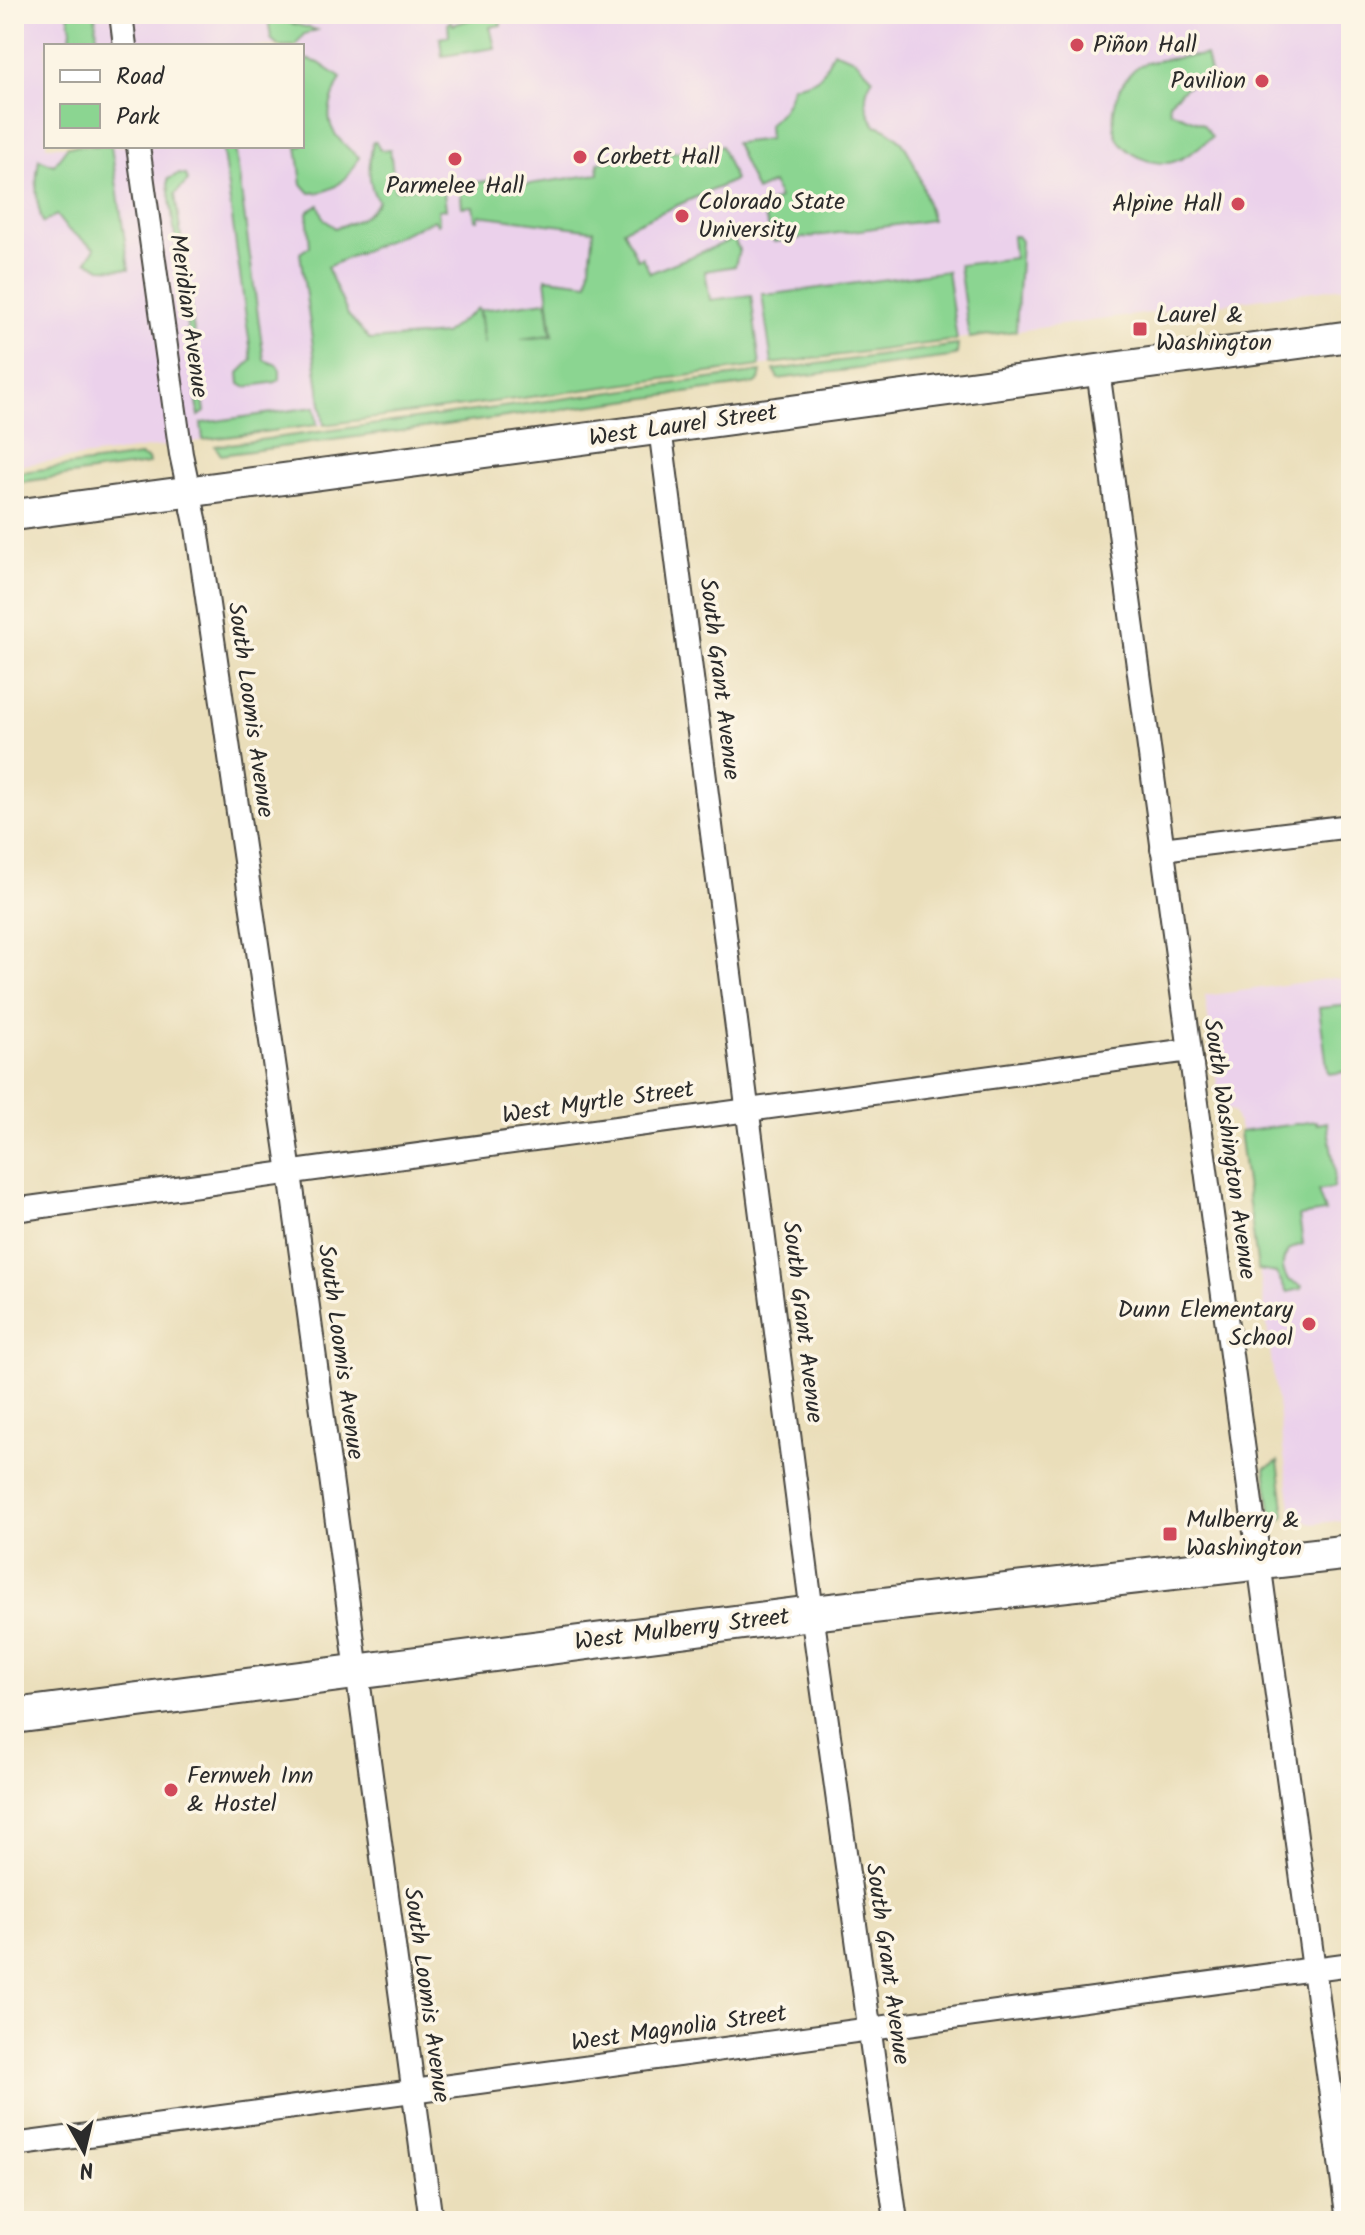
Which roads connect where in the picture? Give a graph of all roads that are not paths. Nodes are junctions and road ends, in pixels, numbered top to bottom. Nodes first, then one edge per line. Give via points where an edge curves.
1 (121, 14) edge
2 (125, 44) edge
3 (138, 148) edge
4 (1351, 336) edge
5 (1098, 370) junction
6 (660, 428) junction
7 (190, 492) junction
8 (14, 515) edge
9 (1351, 826) edge
10 (1162, 849) junction
11 (1189, 1050) junction
12 (748, 1109) junction
13 (290, 1173) junction
14 (14, 1210) edge
15 (1351, 1552) edge
16 (1259, 1563) junction
17 (812, 1613) junction
18 (357, 1673) junction
19 (14, 1716) edge
20 (1351, 1964) edge
21 (1314, 1969) junction
22 (870, 2030) junction
23 (413, 2091) junction
24 (14, 2145) edge
25 (431, 2221) edge
26 (896, 2221) edge
27 (1348, 2221) edge

1 - 2 street
3 - 7 street, Meridian Avenue
4 - 5 main road, West Laurel Street
5 - 6 main road, West Laurel Street
5 - 10 street, South Washington Avenue
6 - 7 main road, West Laurel Street
6 - 12 street, South Grant Avenue
7 - 8 main road, West Laurel Street
7 - 13 street, South Loomis Avenue
9 - 10 street
10 - 11 street, South Washington Avenue
11 - 12 street, West Myrtle Street
11 - 16 street, South Washington Avenue
12 - 13 street, West Myrtle Street
12 - 17 street, South Grant Avenue
13 - 14 street, West Myrtle Street
13 - 18 street, South Loomis Avenue
15 - 16 main road, West Mulberry Street
16 - 17 main road, West Mulberry Street
16 - 21 street, South Washington Avenue
17 - 18 main road, West Mulberry Street
17 - 22 street, South Grant Avenue
18 - 19 main road, West Mulberry Street
18 - 23 street, South Loomis Avenue
20 - 21 street, West Magnolia Street
21 - 22 street, West Magnolia Street
21 - 27 street, South Washington Avenue
22 - 23 street, West Magnolia Street
22 - 26 street, South Grant Avenue
23 - 24 street, West Magnolia Street
23 - 25 street, South Loomis Avenue

